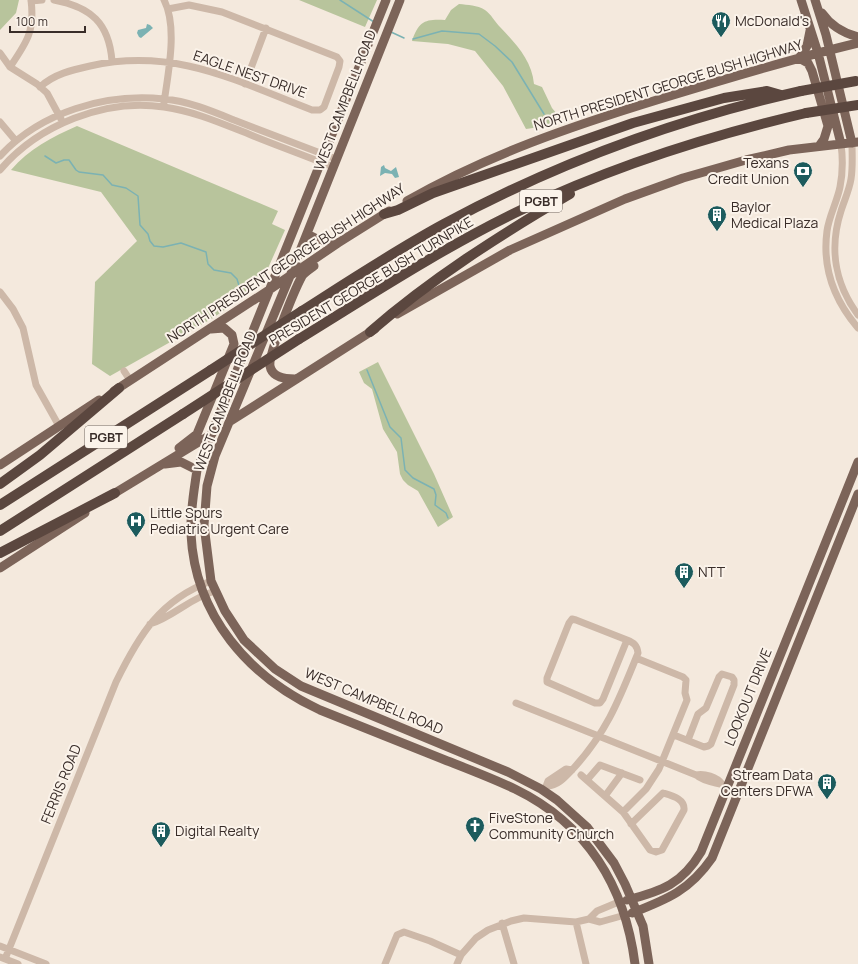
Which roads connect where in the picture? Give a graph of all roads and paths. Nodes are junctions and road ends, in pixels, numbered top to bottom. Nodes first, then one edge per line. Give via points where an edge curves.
1 (31, 0) edge
2 (42, 0) edge
3 (54, 0) edge
4 (164, 0) edge
5 (386, 0) edge
6 (400, 0) edge
7 (801, 0) edge
8 (816, 4) edge
9 (168, 9) junction
10 (810, 27) junction
11 (266, 28) junction
12 (858, 37) edge
13 (858, 43) edge
14 (830, 50) junction
15 (0, 53) edge
16 (818, 53) junction
17 (800, 58) junction
18 (112, 61) junction
19 (168, 62) junction
20 (10, 67) junction
21 (857, 81) edge
22 (245, 84) junction
23 (40, 87) junction
24 (783, 96) junction
25 (164, 99) junction
26 (858, 105) edge
27 (163, 107) junction
28 (59, 115) junction
29 (0, 122) edge
30 (63, 122) junction
31 (222, 123) junction
32 (243, 123) junction
33 (16, 141) junction
34 (855, 143) edge
35 (841, 144) junction
36 (819, 146) junction
37 (0, 156) edge
38 (323, 158) junction
39 (335, 163) junction
40 (0, 170) edge
41 (613, 170) junction
42 (384, 214) junction
43 (307, 234) junction
44 (338, 243) junction
45 (834, 259) junction
46 (826, 260) junction
47 (290, 276) junction
48 (269, 290) junction
49 (0, 292) edge
50 (858, 315) edge
51 (858, 328) edge
52 (206, 331) junction
53 (370, 332) junction
54 (124, 371) dead end
55 (296, 379) junction
56 (130, 380) junction
57 (119, 388) junction
58 (229, 422) junction
59 (58, 426) junction
60 (210, 434) junction
61 (858, 462) edge
62 (0, 465) edge
63 (160, 465) junction
64 (197, 470) junction
65 (0, 484) edge
66 (115, 493) junction
67 (858, 494) edge
68 (0, 505) edge
69 (0, 531) edge
70 (0, 553) edge
71 (0, 568) edge
72 (211, 581) junction
73 (202, 589) junction
74 (215, 590) junction
75 (627, 640) junction
76 (636, 658) junction
77 (770, 680) junction
78 (781, 685) junction
79 (516, 703) dead end
80 (674, 735) junction
81 (600, 737) junction
82 (688, 740) junction
83 (663, 762) junction
84 (622, 773) junction
85 (581, 775) dead end
86 (587, 780) junction
87 (640, 780) dead end
88 (724, 785) junction
89 (546, 788) junction
90 (739, 791) junction
91 (605, 796) junction
92 (536, 801) junction
93 (623, 812) junction
94 (631, 824) junction
95 (632, 899) junction
96 (621, 901) junction
97 (650, 905) junction
98 (637, 911) junction
99 (625, 915) junction
100 (589, 920) junction
101 (576, 922) junction
102 (502, 923) junction
103 (643, 926) junction
104 (0, 946) edge
105 (8, 949) junction
106 (461, 955) junction
107 (2, 958) edge
108 (18, 964) edge
109 (46, 964) edge
110 (385, 964) edge
111 (457, 964) edge
112 (514, 964) edge
113 (586, 964) edge
114 (635, 964) edge
115 (648, 964) edge

1 - 2 street
1 - 20 street via 32,27
3 - 18 street via 88,13 100,22 109,39
4 - 9 street
5 - 38 main road, WEST CAMPBELL ROAD
6 - 39 main road, WEST CAMPBELL ROAD
7 - 10 main road
8 - 12 main road via 835,27
8 - 14 main road
9 - 11 street via 189,5 200,7
9 - 19 street via 171,37
10 - 16 main road
10 - 17 main road via 807,46
11 - 22 street
11 - 22 street, EAGLE NEST DRIVE via 337,57 339,67 324,107 320,110 312,110
13 - 14 main road, NORTH PRESIDENT GEORGE BUSH HIGHWAY
14 - 16 main road, NORTH PRESIDENT GEORGE BUSH HIGHWAY
14 - 34 main road
15 - 20 street
16 - 17 main road, NORTH PRESIDENT GEORGE BUSH HIGHWAY
16 - 35 main road
17 - 36 main road via 808,63 812,71 828,126
17 - 42 main road, NORTH PRESIDENT GEORGE BUSH HIGHWAY via 612,114 501,153 440,182
18 - 19 street, EAGLE NEST DRIVE
18 - 23 street, EAGLE NEST DRIVE via 68,71
19 - 22 street, EAGLE NEST DRIVE via 196,66
19 - 25 street
20 - 23 street
21 - 24 highway, PRESIDENT GEORGE BUSH TURNPIKE / PGBT, bridge
23 - 28 street via 52,100
24 - 42 highway via 767,92 724,98 633,123 433,193
24 - 68 highway, PRESIDENT GEORGE BUSH TURNPIKE / PGBT, bridge via 662,129 593,154 526,183 419,238
25 - 27 street
25 - 28 street via 124,98 94,103
25 - 32 street via 211,110
26 - 41 highway, PRESIDENT GEORGE BUSH TURNPIKE / PGBT, bridge via 748,126
27 - 30 street via 127,106
27 - 31 street
28 - 30 street
28 - 33 street
29 - 33 street
30 - 40 street via 31,141
31 - 32 street
31 - 38 street
32 - 38 street
33 - 37 street
34 - 35 main road
34 - 45 street via 851,180 836,230
35 - 36 main road
35 - 46 street via 843,172 827,231
36 - 53 main road via 746,160 683,178 618,202 510,250 410,306
38 - 39 street
38 - 48 main road, WEST CAMPBELL ROAD
39 - 43 main road, WEST CAMPBELL ROAD
41 - 53 highway via 481,249 396,310
41 - 69 highway, PRESIDENT GEORGE BUSH TURNPIKE / PGBT, bridge via 521,210 404,274
42 - 44 main road, NORTH PRESIDENT GEORGE BUSH HIGHWAY
43 - 44 main road via 319,240
43 - 47 main road, WEST CAMPBELL ROAD
44 - 47 main road, NORTH PRESIDENT GEORGE BUSH HIGHWAY
44 - 55 main road via 303,275 273,348 270,366 273,372 278,376
45 - 46 street
45 - 50 street via 842,288
46 - 51 street via 836,297
47 - 48 main road, NORTH PRESIDENT GEORGE BUSH HIGHWAY
47 - 58 main road, WEST CAMPBELL ROAD
48 - 52 main road, NORTH PRESIDENT GEORGE BUSH HIGHWAY
48 - 60 main road, WEST CAMPBELL ROAD
49 - 59 street via 13,308 23,328 36,385
52 - 56 main road, NORTH PRESIDENT GEORGE BUSH HIGHWAY
52 - 63 main road via 224,328 232,335 234,344 197,434
53 - 55 main road
54 - 56 street
55 - 58 main road
56 - 57 main road, NORTH PRESIDENT GEORGE BUSH HIGHWAY
57 - 59 main road, NORTH PRESIDENT GEORGE BUSH HIGHWAY
57 - 65 highway via 40,455
58 - 60 main road
58 - 72 main road, WEST CAMPBELL ROAD via 207,486 204,538
59 - 62 main road, NORTH PRESIDENT GEORGE BUSH HIGHWAY
60 - 63 main road
60 - 64 main road, WEST CAMPBELL ROAD
61 - 77 main road, LOOKOUT DRIVE
63 - 64 main road via 181,462
63 - 66 main road
64 - 73 main road, WEST CAMPBELL ROAD via 191,533
66 - 70 highway
66 - 71 main road
67 - 78 main road, LOOKOUT DRIVE
72 - 73 street, FERRIS ROAD
72 - 74 main road, WEST CAMPBELL ROAD
73 - 74 street, FERRIS ROAD
73 - 92 main road, WEST CAMPBELL ROAD via 216,620 234,646 261,674 291,696 502,783
73 - 105 street, FERRIS ROAD via 187,592 159,612 128,659 116,682
74 - 89 main road, WEST CAMPBELL ROAD via 244,640 275,669 302,686
75 - 75 street via 572,619 547,682 600,703
75 - 76 street via 637,647
76 - 80 street via 686,680 686,704
76 - 81 street
77 - 78 main road
77 - 88 main road, LOOKOUT DRIVE
78 - 90 main road, LOOKOUT DRIVE
79 - 81 street
80 - 82 street
80 - 83 street
81 - 83 street
81 - 89 street via 569,775 556,779 552,786
82 - 82 street via 704,747 711,744 734,685 732,677 722,674 719,677 706,708 698,714
83 - 88 street via 717,785
83 - 93 street via 646,789
84 - 86 street via 600,765
84 - 87 street
84 - 91 street
85 - 86 street
86 - 91 street
88 - 90 main road
88 - 95 main road, LOOKOUT DRIVE via 701,852 691,868 673,884
89 - 92 main road
89 - 95 main road, WEST CAMPBELL ROAD via 596,837 614,863
90 - 97 main road, LOOKOUT DRIVE via 716,850 707,865 687,887
91 - 93 street
92 - 96 main road, WEST CAMPBELL ROAD via 568,826 594,854
93 - 94 street
94 - 94 street via 664,793 684,804 684,810 662,850 650,850
95 - 96 main road, LOOKOUT DRIVE
95 - 98 main road, WEST CAMPBELL ROAD
96 - 99 main road, WEST CAMPBELL ROAD
96 - 100 street via 597,912
97 - 98 main road, LOOKOUT DRIVE
97 - 103 main road
98 - 99 main road, LOOKOUT DRIVE
98 - 103 main road, WEST CAMPBELL ROAD
99 - 100 street via 600,922
99 - 114 main road, WEST CAMPBELL ROAD
100 - 101 street
101 - 102 street via 524,918
101 - 113 street
102 - 106 street via 476,938
102 - 112 street
103 - 115 main road, WEST CAMPBELL ROAD
104 - 105 street
105 - 107 street, FERRIS ROAD
105 - 109 street
106 - 110 street via 404,932 397,935
106 - 111 street
107 - 108 street

